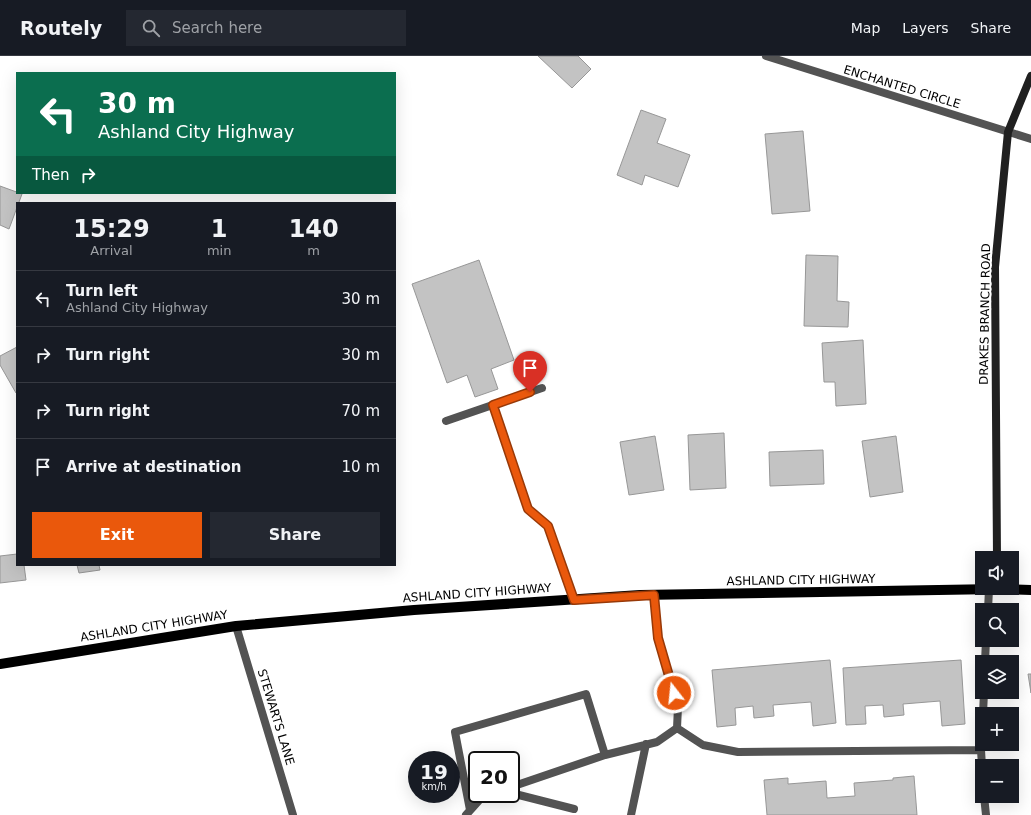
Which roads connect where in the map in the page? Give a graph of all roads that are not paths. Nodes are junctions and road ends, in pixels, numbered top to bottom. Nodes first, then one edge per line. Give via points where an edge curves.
1 (766, 56) edge
2 (1031, 76) edge
3 (1008, 132) junction
4 (1031, 138) edge
5 (542, 388) dead end
6 (493, 405) junction
7 (446, 421) dead end
8 (997, 551) edge
9 (975, 589) edge
10 (1019, 590) edge
11 (1031, 590) edge
12 (654, 595) junction
13 (574, 600) junction
14 (236, 626) junction
15 (0, 664) edge
16 (677, 728) junction
17 (646, 744) junction
18 (975, 750) edge
19 (605, 755) junction
20 (520, 784) edge
21 (520, 795) edge
22 (476, 803) edge
23 (985, 803) edge
24 (574, 809) dead end
25 (468, 812) edge
26 (293, 815) edge
27 (631, 815) edge
28 (986, 815) edge

1 - 3 street, ENCHANTED CIRCLE
2 - 3 street, DRAKES BRANCH ROAD
3 - 4 street, ENCHANTED CIRCLE
3 - 8 street, DRAKES BRANCH ROAD via 995,267
5 - 6 street
6 - 7 street
6 - 13 street via 528,509 548,526
9 - 12 main road, ASHLAND CITY HIGHWAY
10 - 11 main road, ASHLAND CITY HIGHWAY
12 - 13 main road, ASHLAND CITY HIGHWAY
12 - 16 street via 658,638 678,707
13 - 14 main road, ASHLAND CITY HIGHWAY via 414,610
14 - 15 main road, ASHLAND CITY HIGHWAY
14 - 26 street, STEWARTS LANE
16 - 17 street via 658,742
16 - 18 street via 703,745 738,752
17 - 19 street
17 - 27 street
19 - 20 street
19 - 25 street via 586,694 455,732
21 - 24 street
22 - 25 street
23 - 28 street

